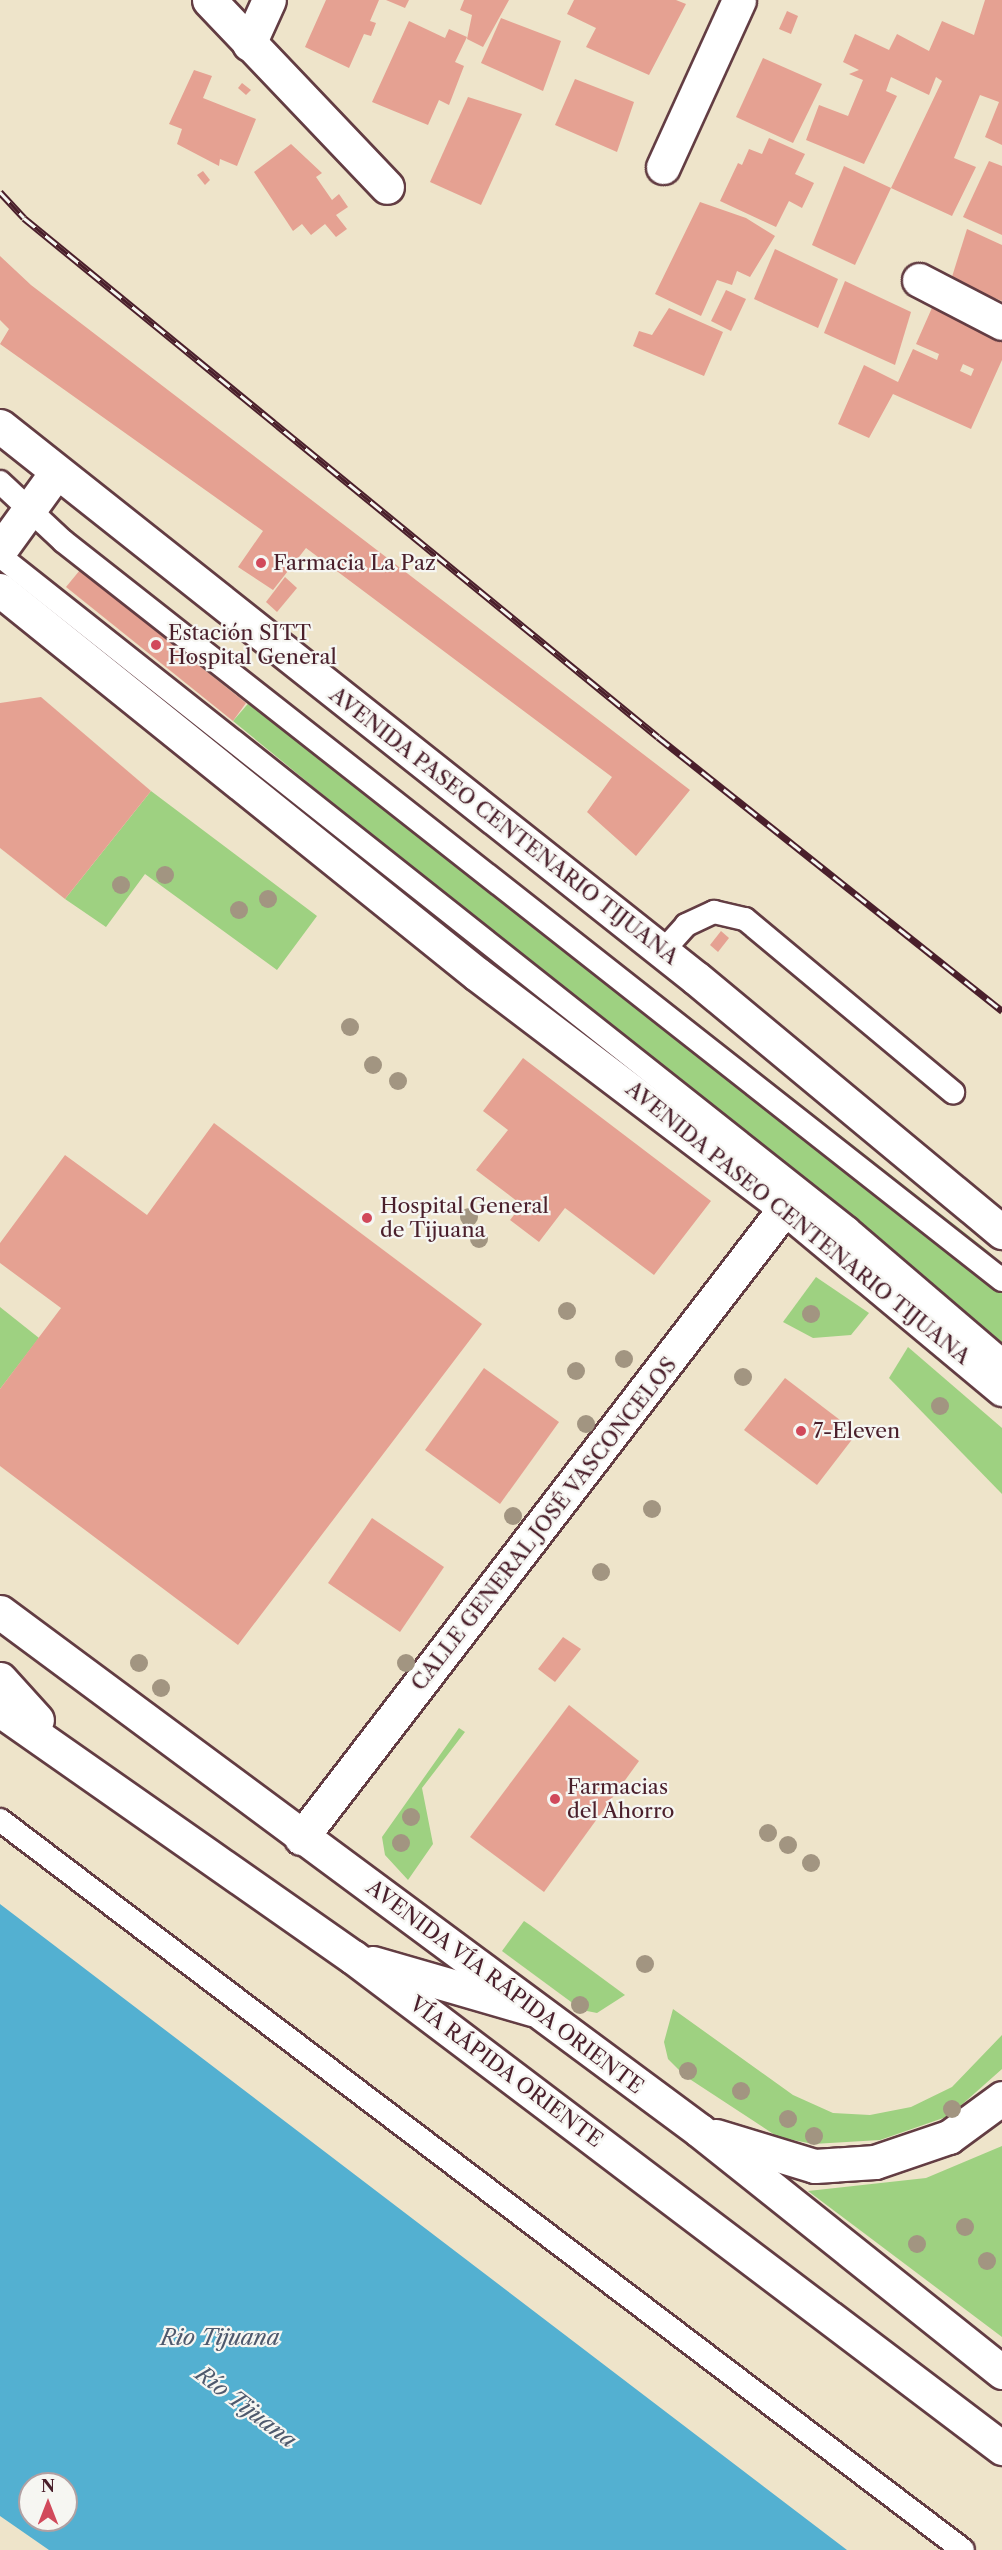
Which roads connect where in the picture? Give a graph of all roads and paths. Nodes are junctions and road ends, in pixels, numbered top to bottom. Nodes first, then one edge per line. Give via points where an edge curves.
1 (209, 0) edge
2 (269, 0) edge
3 (739, 0) edge
4 (249, 44) junction
5 (663, 167) dead end
6 (387, 188) dead end
7 (920, 280) dead end
8 (1002, 322) edge
9 (0, 426) edge
10 (56, 474) junction
11 (0, 482) edge
12 (29, 510) junction
13 (0, 550) edge
14 (0, 556) edge
15 (0, 590) edge
16 (662, 952) junction
17 (953, 1092) dead end
18 (785, 1208) junction
19 (1002, 1232) edge
20 (1002, 1280) edge
21 (1002, 1360) edge
22 (1002, 1389) edge
23 (0, 1612) edge
24 (0, 1679) edge
25 (0, 1710) edge
26 (81, 1767) junction
27 (0, 1820) edge
28 (301, 1838) junction
29 (353, 1957) junction
30 (532, 2009) junction
31 (1002, 2098) edge
32 (699, 2130) junction
33 (1002, 2372) edge
34 (1002, 2448) edge
35 (963, 2550) edge

1 - 4 main road
2 - 4 main road
3 - 5 main road
4 - 6 main road
7 - 8 main road
9 - 10 main road, AVENIDA PASEO CENTENARIO TIJUANA
10 - 12 main road
10 - 16 main road, AVENIDA PASEO CENTENARIO TIJUANA
11 - 12 lane
12 - 13 main road
12 - 20 lane via 734,1073
14 - 21 lane via 849,1229
15 - 18 main road, AVENIDA PASEO CENTENARIO TIJUANA via 477,974
16 - 17 lane via 686,925 714,912 745,919
16 - 19 main road, AVENIDA PASEO CENTENARIO TIJUANA
18 - 22 main road, AVENIDA PASEO CENTENARIO TIJUANA
18 - 28 main road, CALLE GENERAL JOSÉ VASCONCELOS
23 - 28 main road, AVENIDA VÍA RÁPIDA ORIENTE
24 - 26 main road
25 - 26 main road, VÍA RÁPIDA ORIENTE
26 - 29 main road, VÍA RÁPIDA ORIENTE
27 - 35 lane
28 - 30 main road, AVENIDA VÍA RÁPIDA ORIENTE
29 - 30 main road
29 - 34 main road, VÍA RÁPIDA ORIENTE
30 - 32 main road, AVENIDA VÍA RÁPIDA ORIENTE
31 - 32 main road via 949,2138 875,2162 815,2166
32 - 33 main road, AVENIDA VÍA RÁPIDA ORIENTE

